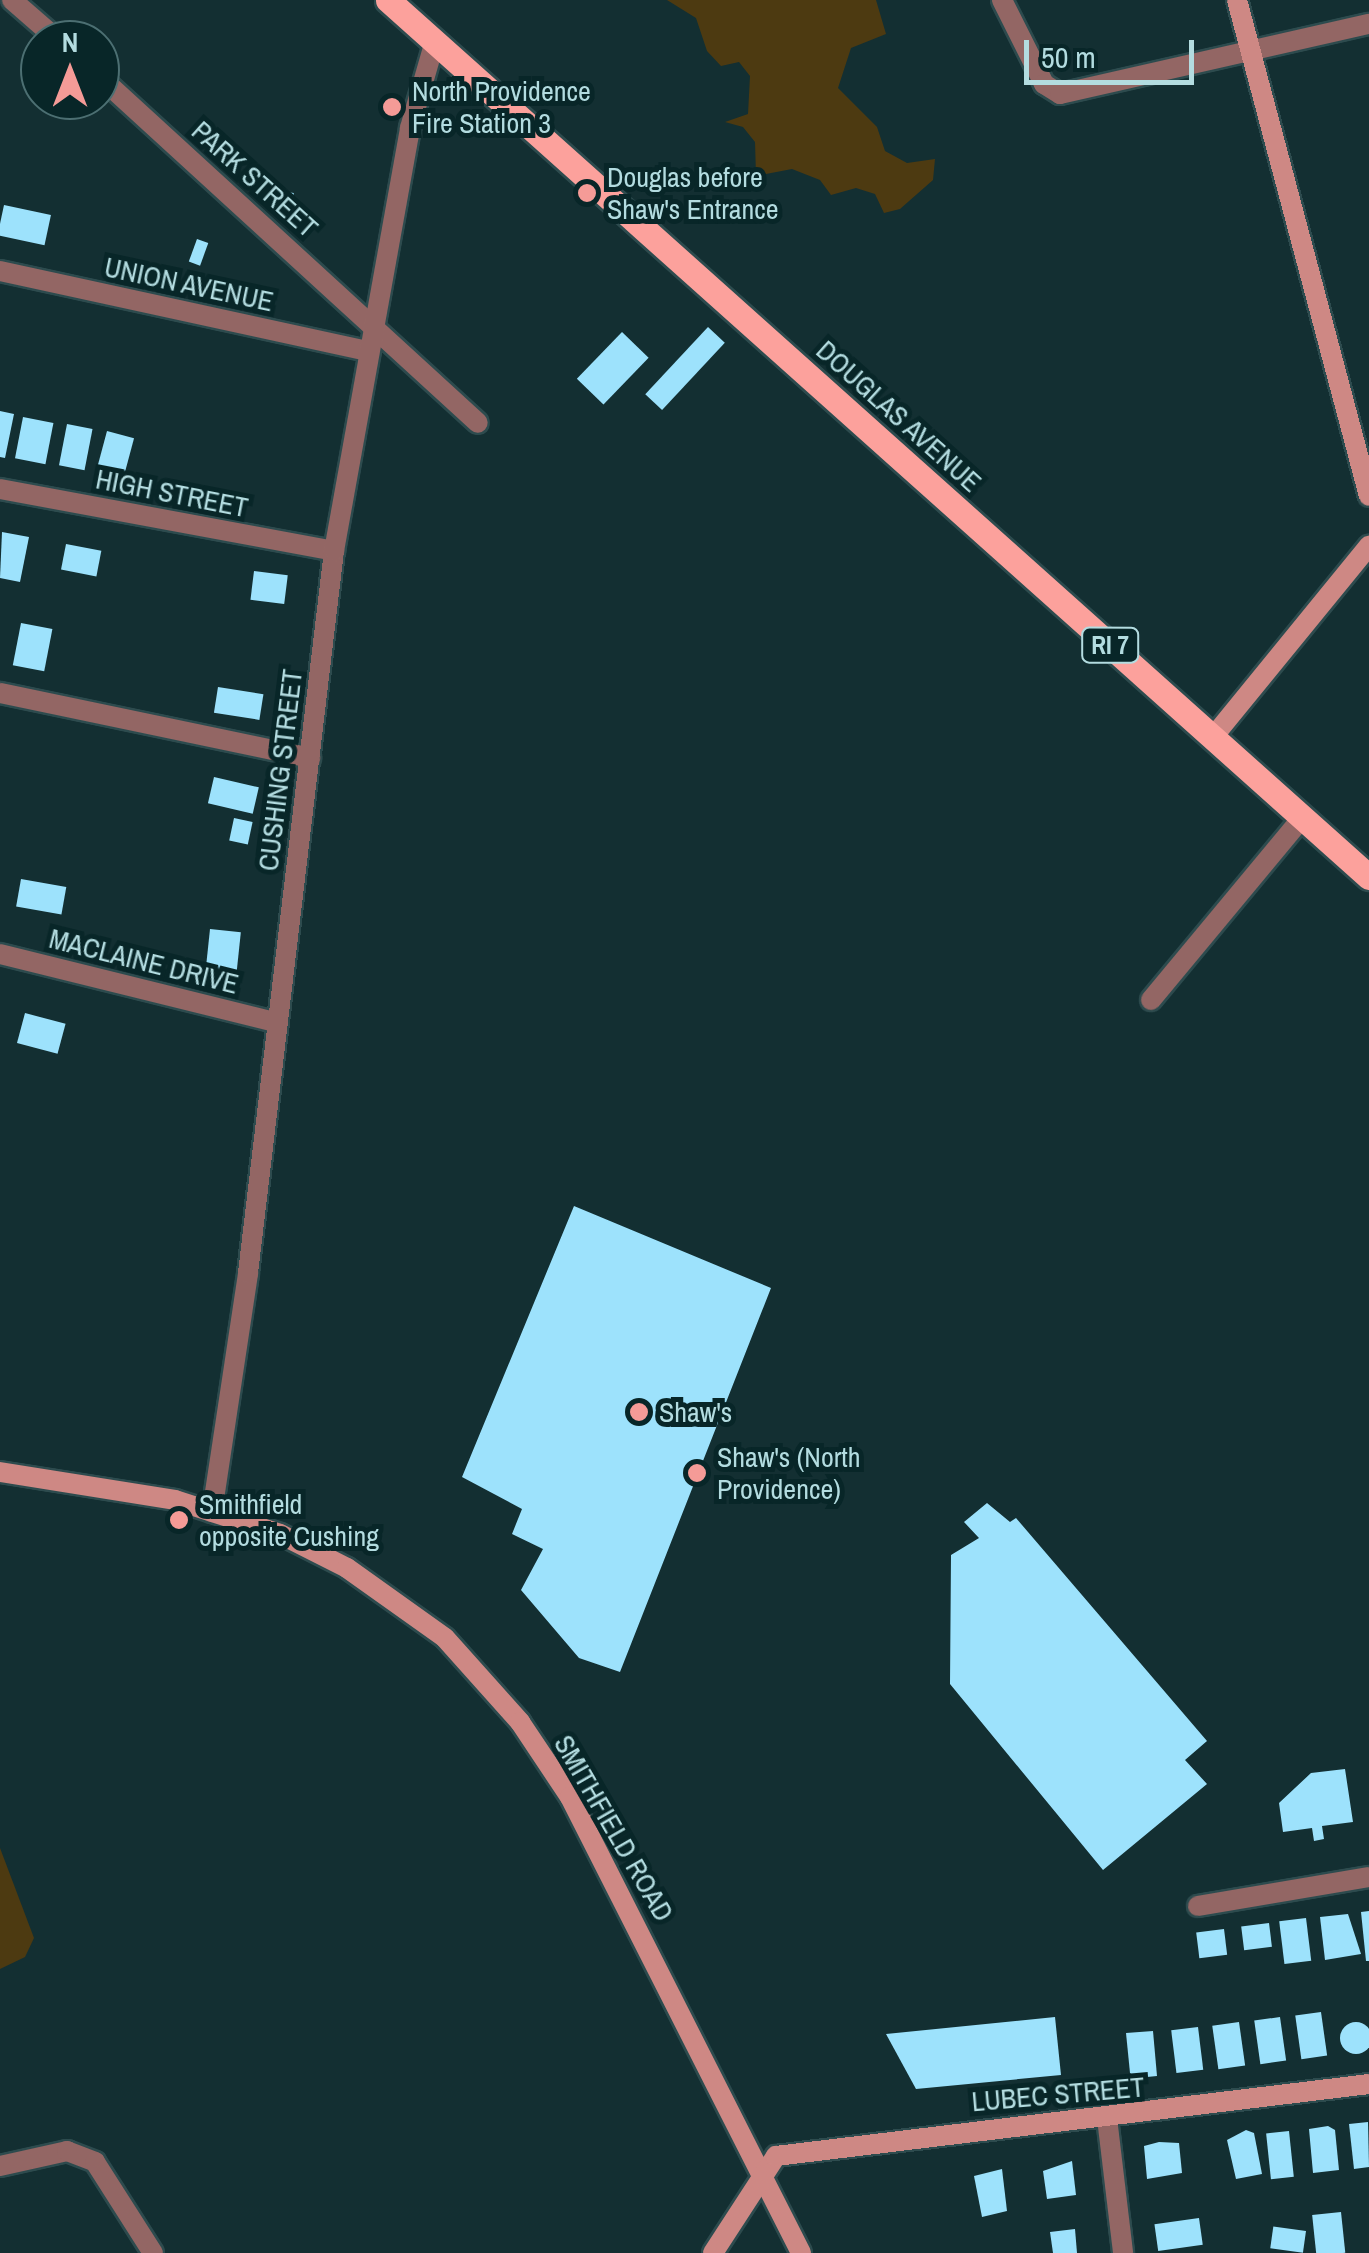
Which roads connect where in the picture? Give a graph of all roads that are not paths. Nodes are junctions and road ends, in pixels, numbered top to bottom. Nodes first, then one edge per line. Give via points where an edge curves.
1 (12, 0) edge
2 (388, 0) edge
3 (1002, 0) edge
4 (1236, 0) edge
5 (35, 20) edge
6 (1369, 24) edge
7 (435, 42) junction
8 (1251, 51) junction
9 (120, 96) edge
10 (0, 272) edge
11 (373, 321) junction
12 (366, 350) junction
13 (478, 423) dead end
14 (0, 489) edge
15 (1369, 496) edge
16 (1369, 546) edge
17 (334, 551) junction
18 (0, 693) edge
19 (1213, 737) junction
20 (310, 758) junction
21 (1302, 818) junction
22 (1369, 877) edge
23 (0, 954) edge
24 (1151, 1000) dead end
25 (274, 1022) junction
26 (0, 1472) edge
27 (212, 1512) junction
28 (1369, 1877) edge
29 (1198, 1906) dead end
30 (1369, 2084) edge
31 (1107, 2118) junction
32 (0, 2166) edge
33 (760, 2175) junction
34 (153, 2253) edge
35 (714, 2253) edge
36 (800, 2253) edge
37 (1124, 2253) edge

1 - 5 street
2 - 7 main road, DOUGLAS AVENUE / RI 7
3 - 8 street via 1044,84 1060,94
4 - 8 street
6 - 8 street
7 - 11 street, CUSHING STREET via 410,128
7 - 19 main road, DOUGLAS AVENUE / RI 7
8 - 15 street
9 - 11 street, PARK STREET
10 - 12 street, UNION AVENUE
11 - 12 street, CUSHING STREET
11 - 13 street, PARK STREET
12 - 17 street, CUSHING STREET
14 - 17 street, HIGH STREET
16 - 19 street
17 - 20 street, CUSHING STREET
18 - 20 street
19 - 21 main road, DOUGLAS AVENUE / RI 7
20 - 25 street, CUSHING STREET
21 - 22 main road, DOUGLAS AVENUE / RI 7
21 - 24 street
23 - 25 street, MACLAINE DRIVE
25 - 27 street, CUSHING STREET via 248,1273
26 - 27 street, SMITHFIELD ROAD
27 - 33 street, SMITHFIELD ROAD via 280,1534 374,1586 444,1638 520,1722 570,1797 637,1921
28 - 29 street
30 - 31 street, LUBEC STREET
31 - 33 street, LUBEC STREET via 799,2151 776,2156
31 - 37 street
32 - 34 street via 67,2151 95,2162
33 - 35 street
33 - 36 street, SMITHFIELD ROAD

